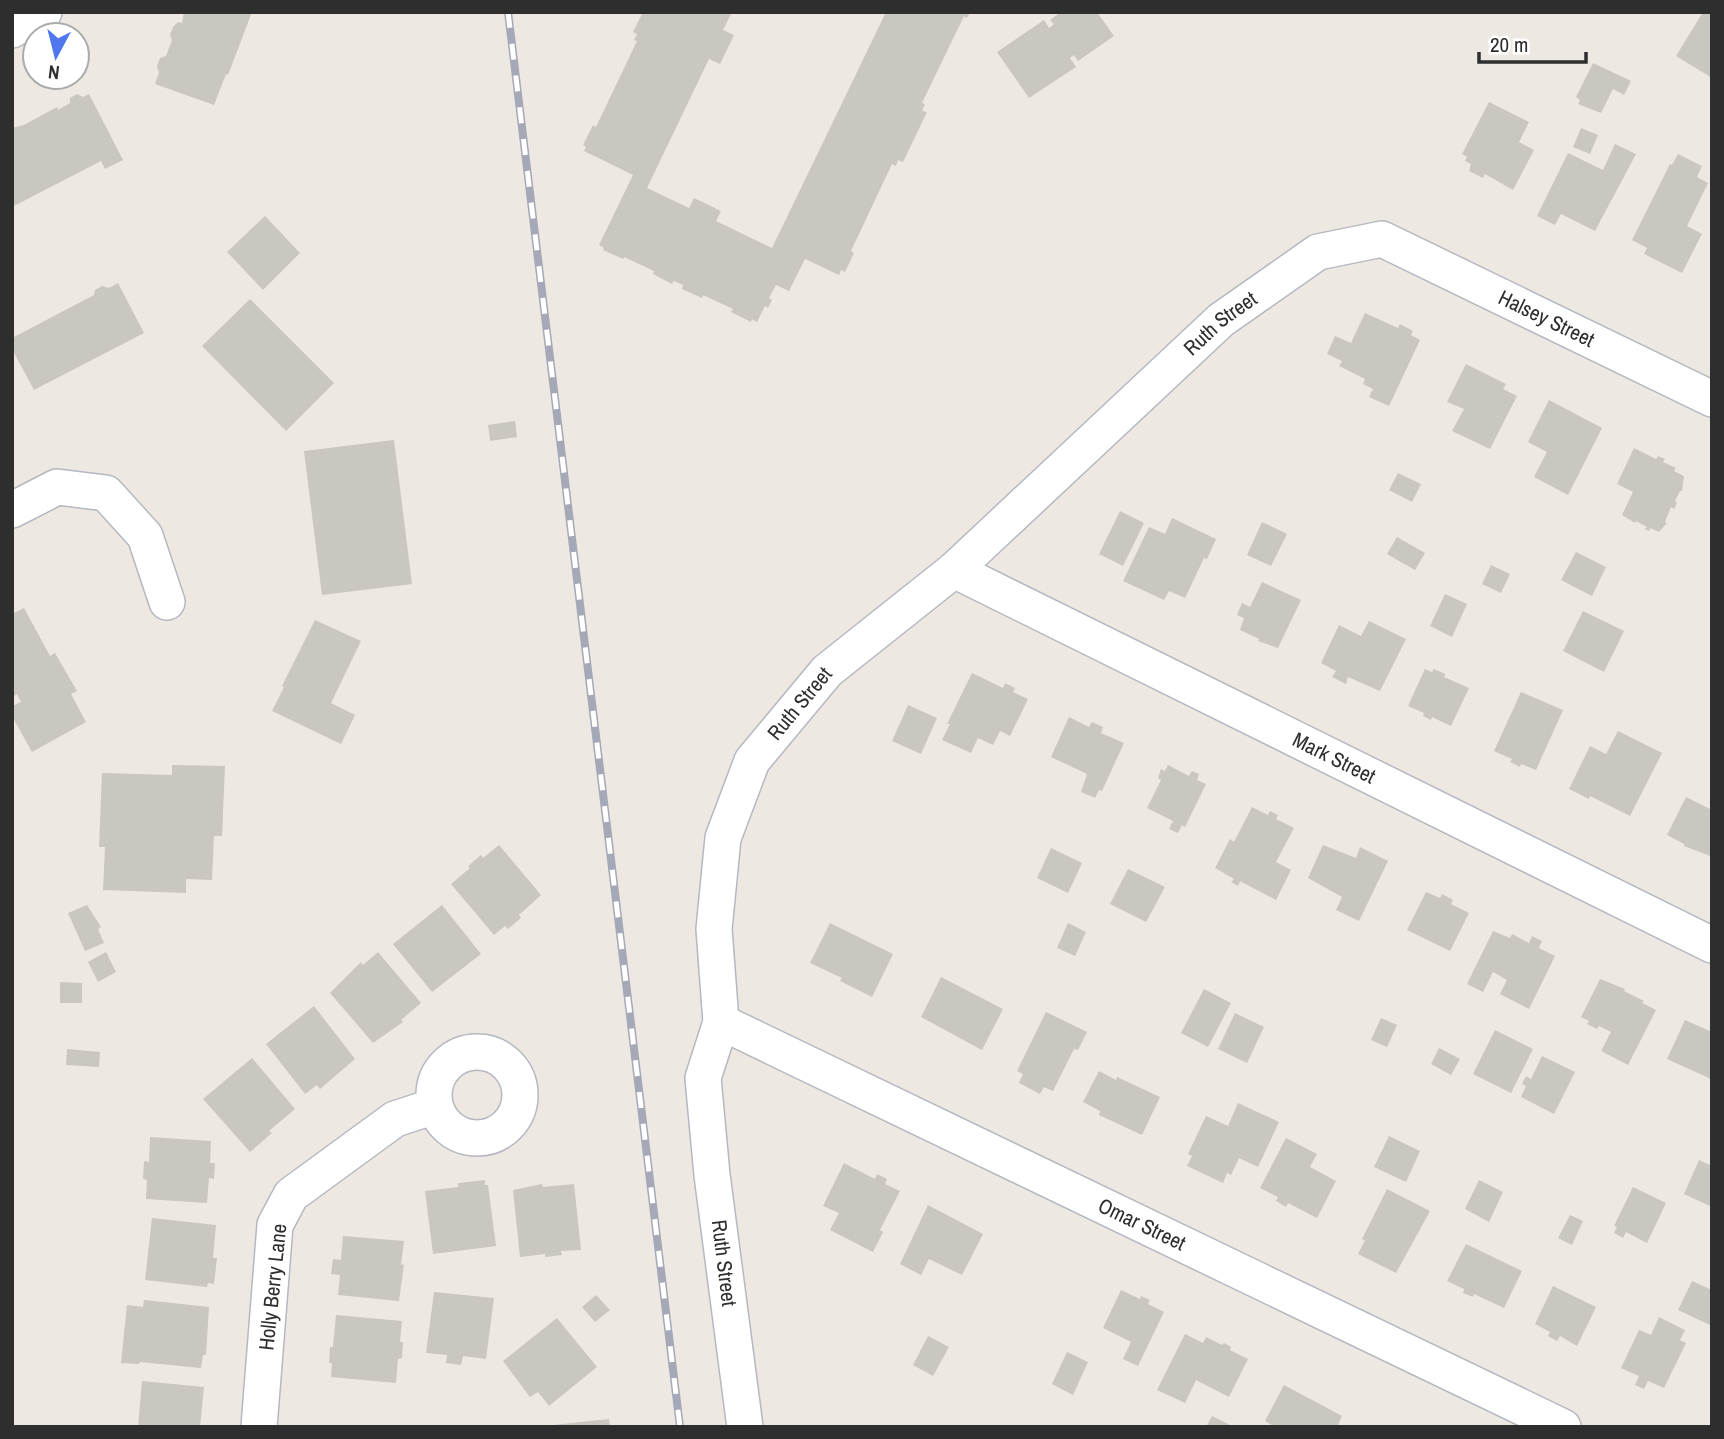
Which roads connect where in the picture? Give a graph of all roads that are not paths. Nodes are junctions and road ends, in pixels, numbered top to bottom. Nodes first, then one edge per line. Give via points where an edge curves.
1 (44, 12) edge
2 (12, 30) edge
3 (1382, 239) joint
4 (1712, 399) edge
5 (12, 510) edge
6 (954, 570) junction
7 (167, 602) dead end
8 (1712, 945) edge
9 (721, 1022) junction
10 (435, 1106) dead end
11 (259, 1427) edge
12 (745, 1427) edge
13 (1563, 1427) edge

1 - 2 street
3 - 4 street, Halsey Street
3 - 6 street, Ruth Street via 1318,252 1221,320
5 - 7 street via 57,487 106,493 145,536
6 - 8 street, Mark Street
6 - 9 street, Ruth Street via 827,671 751,761 723,838 714,929
9 - 12 street, Ruth Street via 703,1078
9 - 13 street, Omar Street
10 - 11 street, Holly Berry Lane via 395,1119 291,1195 275,1225

